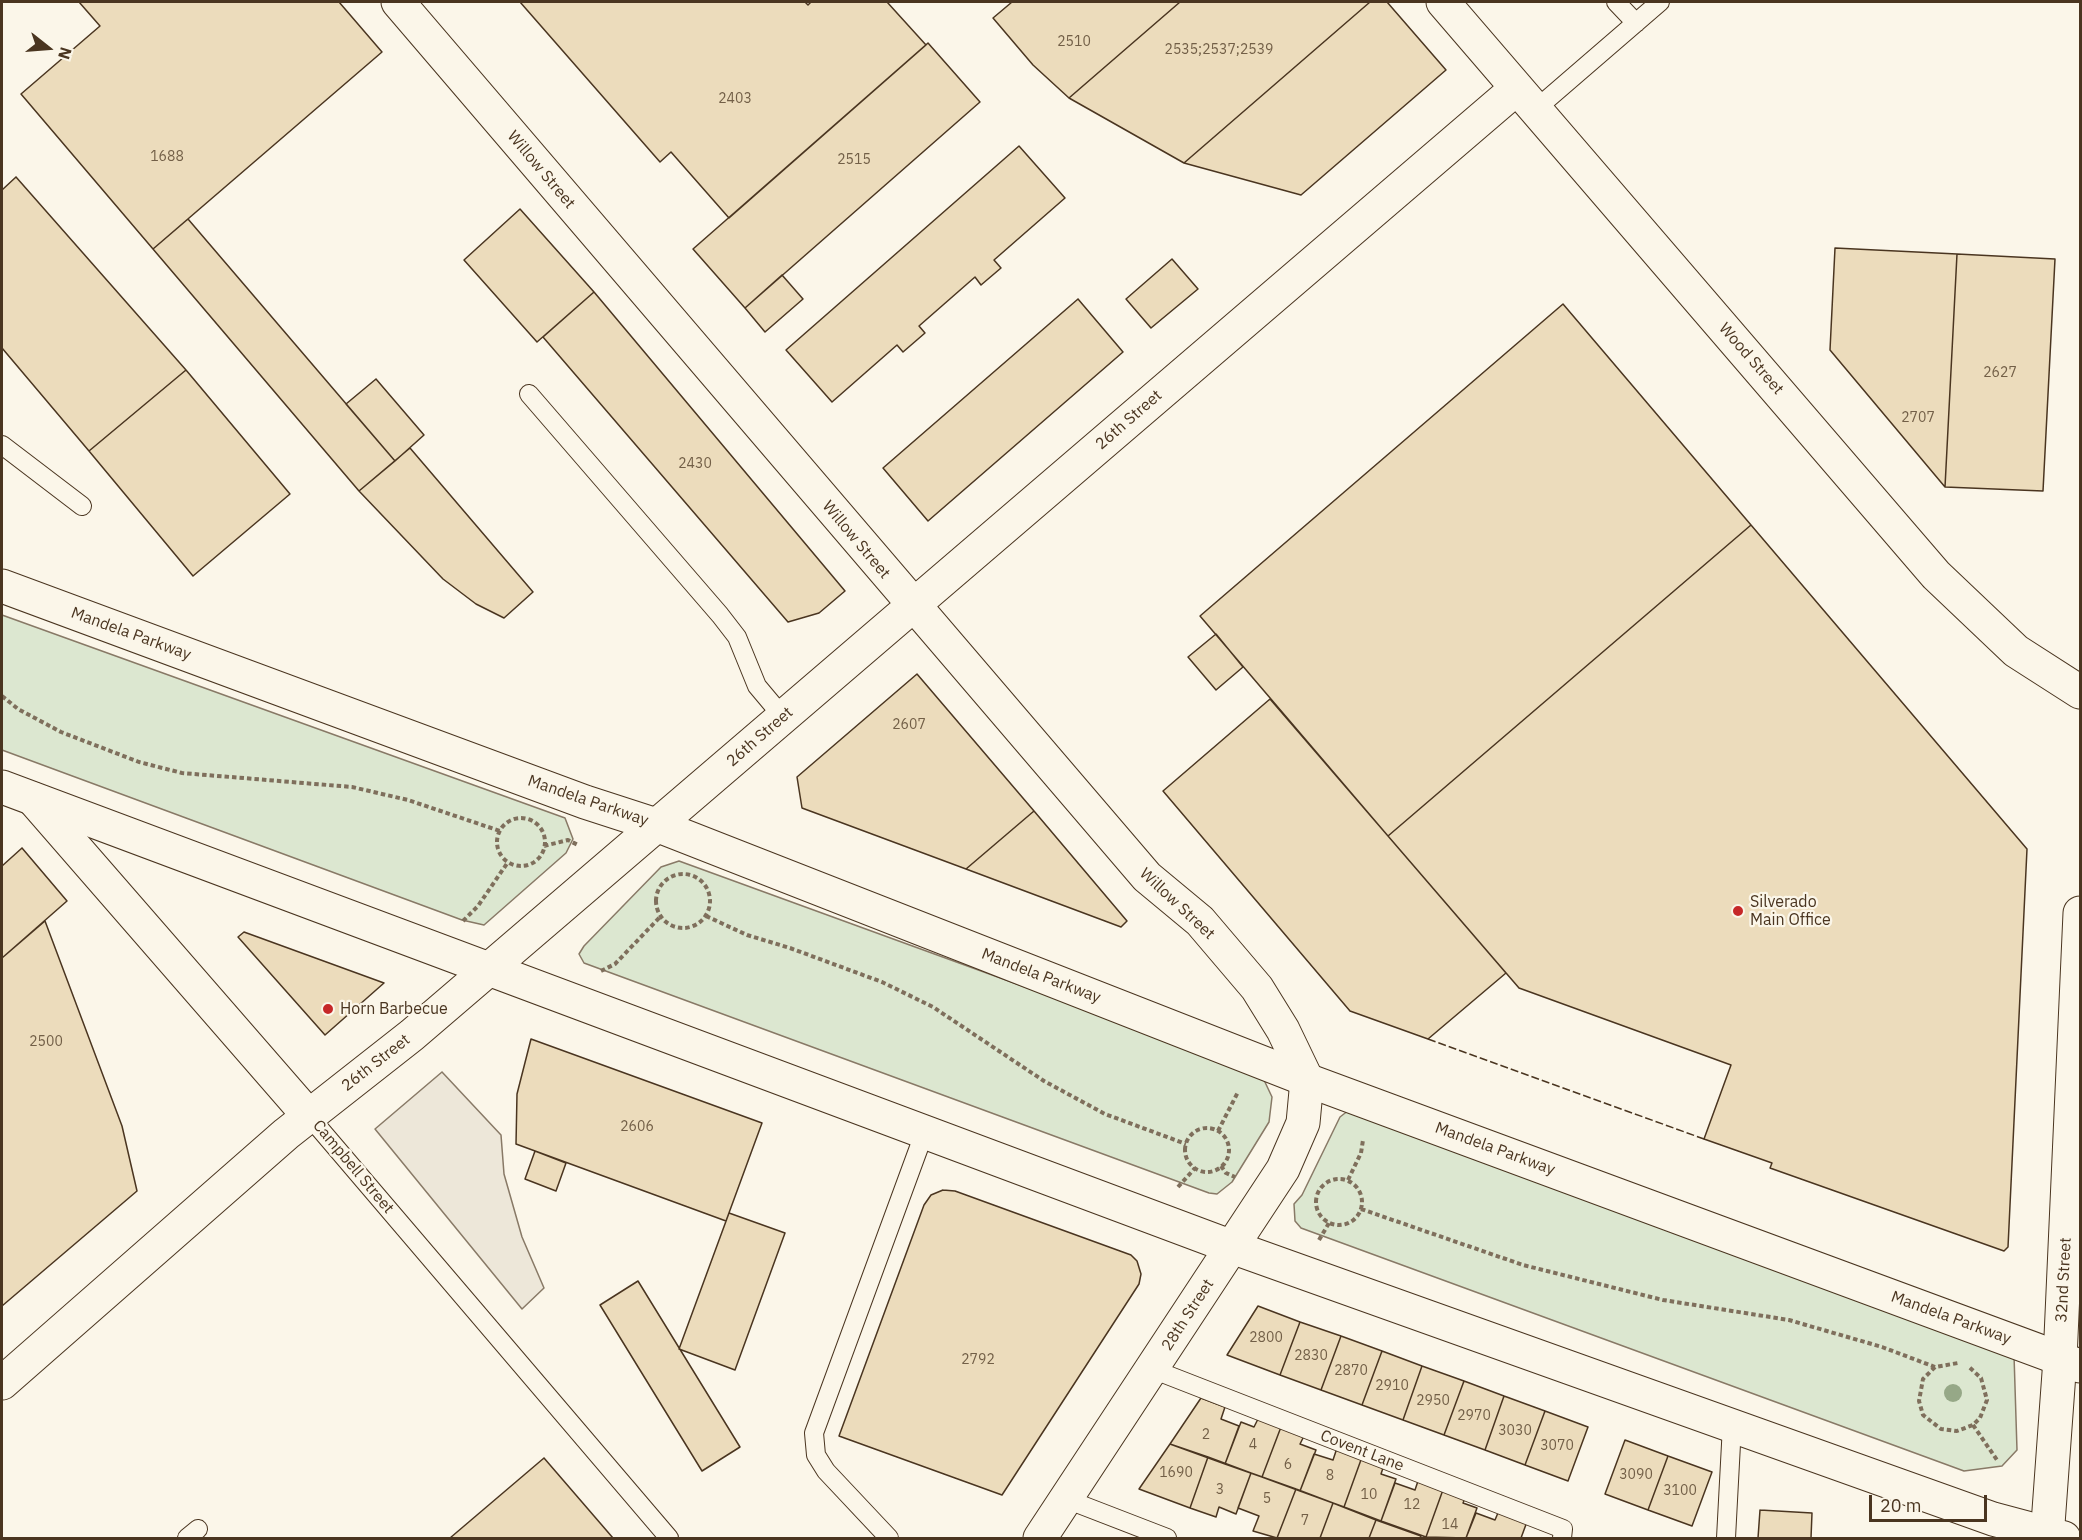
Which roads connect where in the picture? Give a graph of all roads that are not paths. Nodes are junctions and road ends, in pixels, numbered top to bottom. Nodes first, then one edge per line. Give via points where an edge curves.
1 (398, 2) edge
2 (1443, 2) edge
3 (1616, 2) edge
4 (1660, 2) edge
5 (1636, 23) junction
6 (1527, 99) junction
7 (530, 394) dead end
8 (2, 445) edge
9 (82, 506) dead end
10 (2, 586) edge
11 (913, 606) junction
12 (2080, 692) edge
13 (783, 717) junction
14 (2, 787) edge
15 (33, 799) junction
16 (656, 825) junction
17 (2080, 913) edge
18 (490, 968) junction
19 (1307, 1080) junction
20 (308, 1115) junction
21 (925, 1131) junction
22 (1232, 1247) junction
23 (2070, 1363) edge
24 (1152, 1369) junction
25 (2, 1383) edge
26 (1732, 1425) junction
27 (1066, 1499) junction
28 (2053, 1537) edge
29 (669, 1539) edge
30 (889, 1539) edge
31 (1040, 1539) edge
32 (1167, 1539) edge
33 (1562, 1539) edge
34 (1726, 1539) edge

1 - 11 street, Willow Street
2 - 6 street, Wood Street
3 - 5 lane
4 - 5 lane
5 - 6 lane
6 - 11 street, 26th Street
6 - 12 street, Wood Street via 1936,575 2016,651
7 - 13 lane via 720,615 736,637 757,686
8 - 9 lane
10 - 16 street, Mandela Parkway
11 - 13 street, 26th Street
11 - 19 street, Willow Street via 1147,877 1200,921 1257,988
13 - 16 street, 26th Street
14 - 15 street
15 - 18 street
15 - 20 street, Campbell Street
16 - 18 street, 26th Street
16 - 19 street, Mandela Parkway
17 - 23 street, 32nd Street
18 - 20 street, 26th Street via 412,1035
18 - 21 street
19 - 22 street, 28th Street via 1303,1123 1283,1169
19 - 23 street, Mandela Parkway
20 - 25 street, 26th Street
20 - 29 lane, Campbell Street
21 - 22 street
21 - 30 lane via 814,1433 816,1455 826,1472
22 - 24 street, 28th Street
22 - 26 street
23 - 28 street, 32nd Street
24 - 27 street, 28th Street
24 - 33 lane, Covent Lane via 1563,1529
26 - 28 street
26 - 34 lane
27 - 31 street, 28th Street
27 - 32 lane

